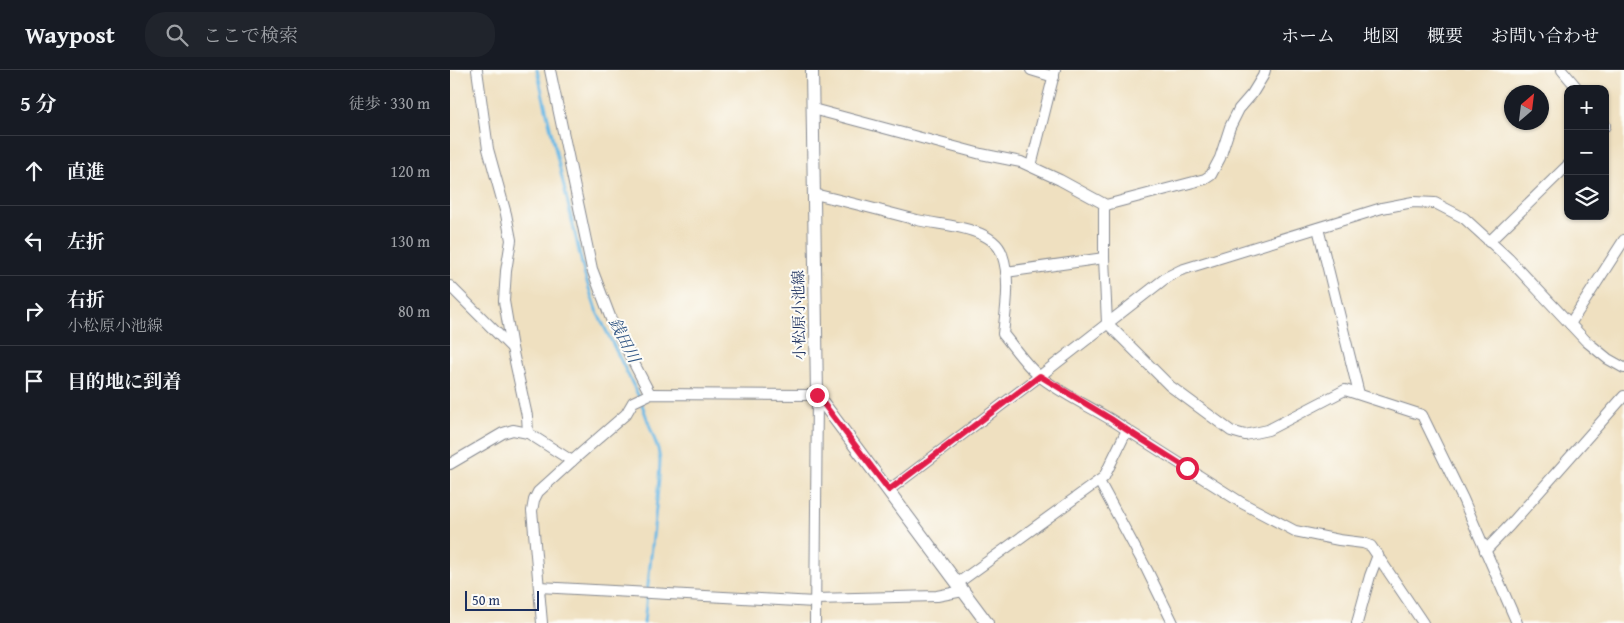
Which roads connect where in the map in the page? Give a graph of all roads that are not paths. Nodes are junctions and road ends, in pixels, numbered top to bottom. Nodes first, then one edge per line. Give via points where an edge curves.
1 (477, 70) edge
2 (550, 70) edge
3 (812, 70) edge
4 (1031, 70) edge
5 (1264, 70) edge
6 (1562, 70) edge
7 (1055, 73) edge
8 (1575, 85) edge
9 (813, 109) junction
10 (1031, 166) junction
11 (1564, 169) edge
12 (814, 194) junction
13 (1106, 206) junction
14 (1318, 228) junction
15 (1624, 240) edge
16 (1489, 242) junction
17 (1104, 258) junction
18 (1006, 272) junction
19 (450, 286) edge
20 (1107, 324) junction
21 (1570, 324) junction
22 (512, 348) junction
23 (1624, 368) edge
24 (1040, 376) junction
25 (650, 394) junction
26 (1359, 394) junction
27 (817, 395) junction
28 (1624, 396) edge
29 (1127, 430) junction
30 (528, 433) junction
31 (572, 461) junction
32 (450, 464) edge
33 (1099, 481) junction
34 (889, 490) junction
35 (1485, 551) junction
36 (1378, 555) junction
37 (539, 587) junction
38 (960, 587) junction
39 (815, 600) junction
40 (542, 623) edge
41 (815, 623) edge
42 (987, 623) edge
43 (1173, 623) edge
44 (1357, 623) edge
45 (1423, 623) edge
46 (1517, 623) edge

1 - 22 street via 488,149 511,240 504,301
2 - 25 street via 592,269 611,319
3 - 9 main road, 小松原小池線
4 - 7 street
5 - 13 street via 1252,94 1238,109 1211,175
6 - 8 street
7 - 10 street
9 - 10 street
9 - 12 main road, 小松原小池線
10 - 13 street
11 - 16 street
12 - 18 street via 974,231 995,242 1002,253
12 - 27 main road, 小松原小池線
13 - 17 street
14 - 16 street via 1382,208 1412,202 1435,203 1464,218
14 - 20 street via 1181,270 1167,277
14 - 26 street
15 - 21 street
16 - 21 street
17 - 18 street
17 - 20 street
18 - 24 street via 1003,334
19 - 22 street
20 - 24 street
20 - 26 street via 1170,386 1231,431 1245,436 1268,430 1345,390
21 - 23 street via 1608,359
22 - 30 street
24 - 29 street
24 - 34 street
25 - 27 street
25 - 31 street via 633,402 626,414
26 - 35 street via 1422,415
27 - 34 main road
27 - 39 street
28 - 35 street
29 - 33 street
29 - 36 street via 1242,503 1295,531 1363,543 1371,546
30 - 31 street
30 - 32 street via 513,430 503,433
31 - 37 street via 538,492 534,500 532,511
33 - 38 street
33 - 43 street
34 - 38 main road
35 - 46 street
36 - 44 street
36 - 45 street
37 - 39 street
37 - 40 street
38 - 39 street via 937,596
38 - 42 main road
39 - 41 street

